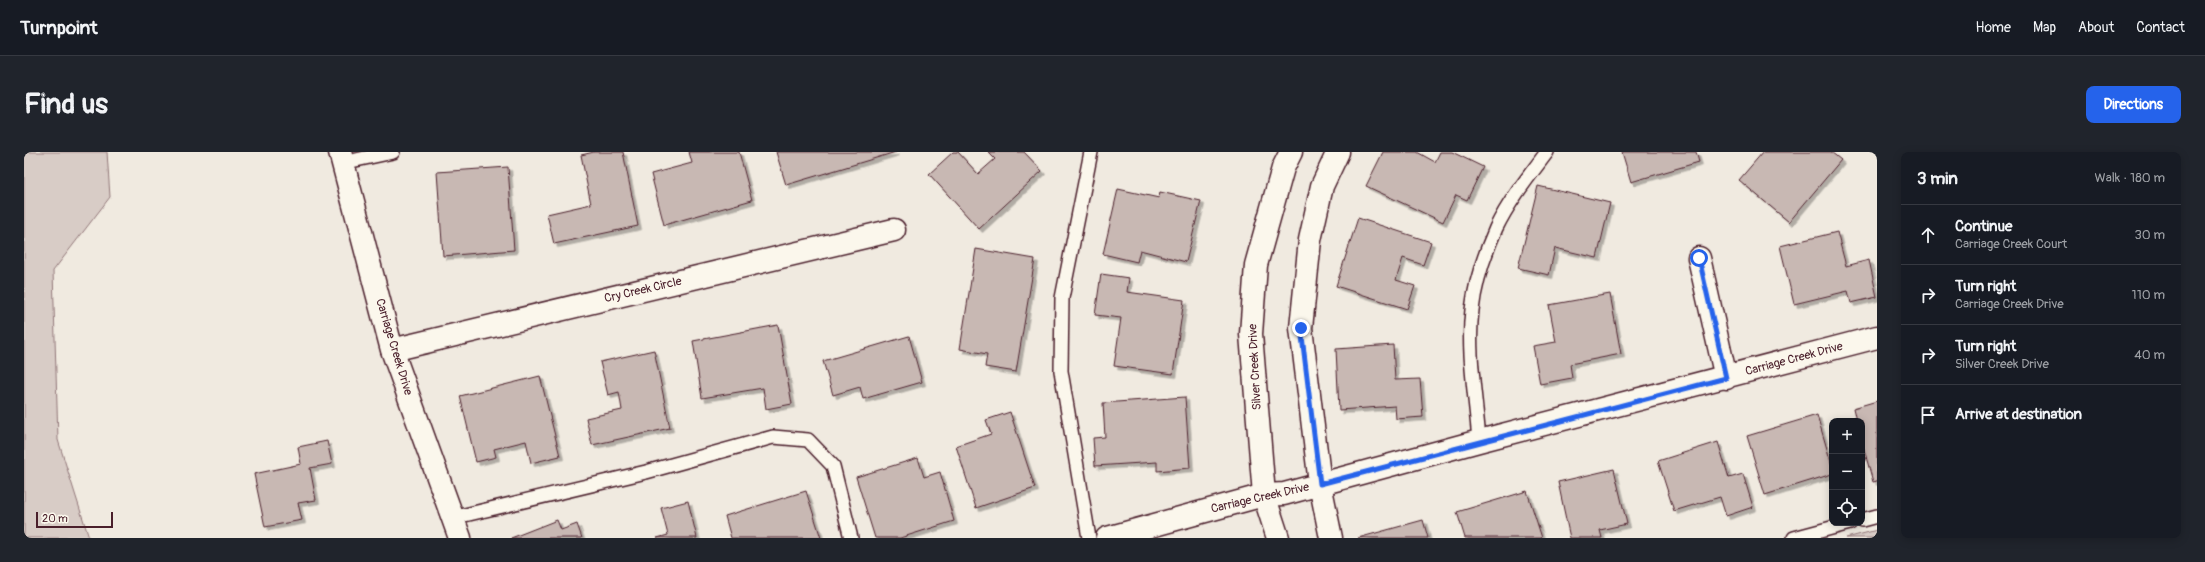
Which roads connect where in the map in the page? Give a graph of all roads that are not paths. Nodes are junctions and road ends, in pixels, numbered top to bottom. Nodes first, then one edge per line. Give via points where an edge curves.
1 (393, 152) edge
2 (1091, 152) edge
3 (1291, 152) edge
4 (1338, 152) edge
5 (1547, 152) edge
6 (341, 157) edge
7 (894, 230) dead end
8 (1699, 258) dead end
9 (1877, 337) edge
10 (392, 350) junction
11 (1726, 378) junction
12 (1479, 441) junction
13 (1320, 484) junction
14 (1264, 495) junction
15 (1877, 516) edge
16 (1865, 519) edge
17 (1839, 526) edge
18 (456, 528) edge
19 (850, 538) edge
20 (1089, 538) edge
21 (1107, 538) edge
22 (1278, 538) edge
23 (1331, 538) edge
24 (1794, 538) edge

1 - 6 lane
2 - 20 lane via 1062,298 1062,363
3 - 14 street, Silver Creek Drive via 1283,168 1256,265 1251,334
4 - 13 street via 1322,186 1310,240 1301,328
5 - 12 lane via 1496,227 1482,265 1472,310 1472,349
6 - 10 street, Carriage Creek Drive
7 - 10 street, Cry Creek Circle
8 - 11 street
9 - 11 street, Carriage Creek Drive
10 - 18 street, Carriage Creek Drive
11 - 12 street, Carriage Creek Drive
12 - 13 street, Carriage Creek Drive
13 - 14 street, Carriage Creek Drive via 1284,494
13 - 23 street
14 - 21 street, Carriage Creek Drive
14 - 22 street, Silver Creek Drive
15 - 16 lane
17 - 24 lane
18 - 19 lane via 773,437 808,440 833,466

